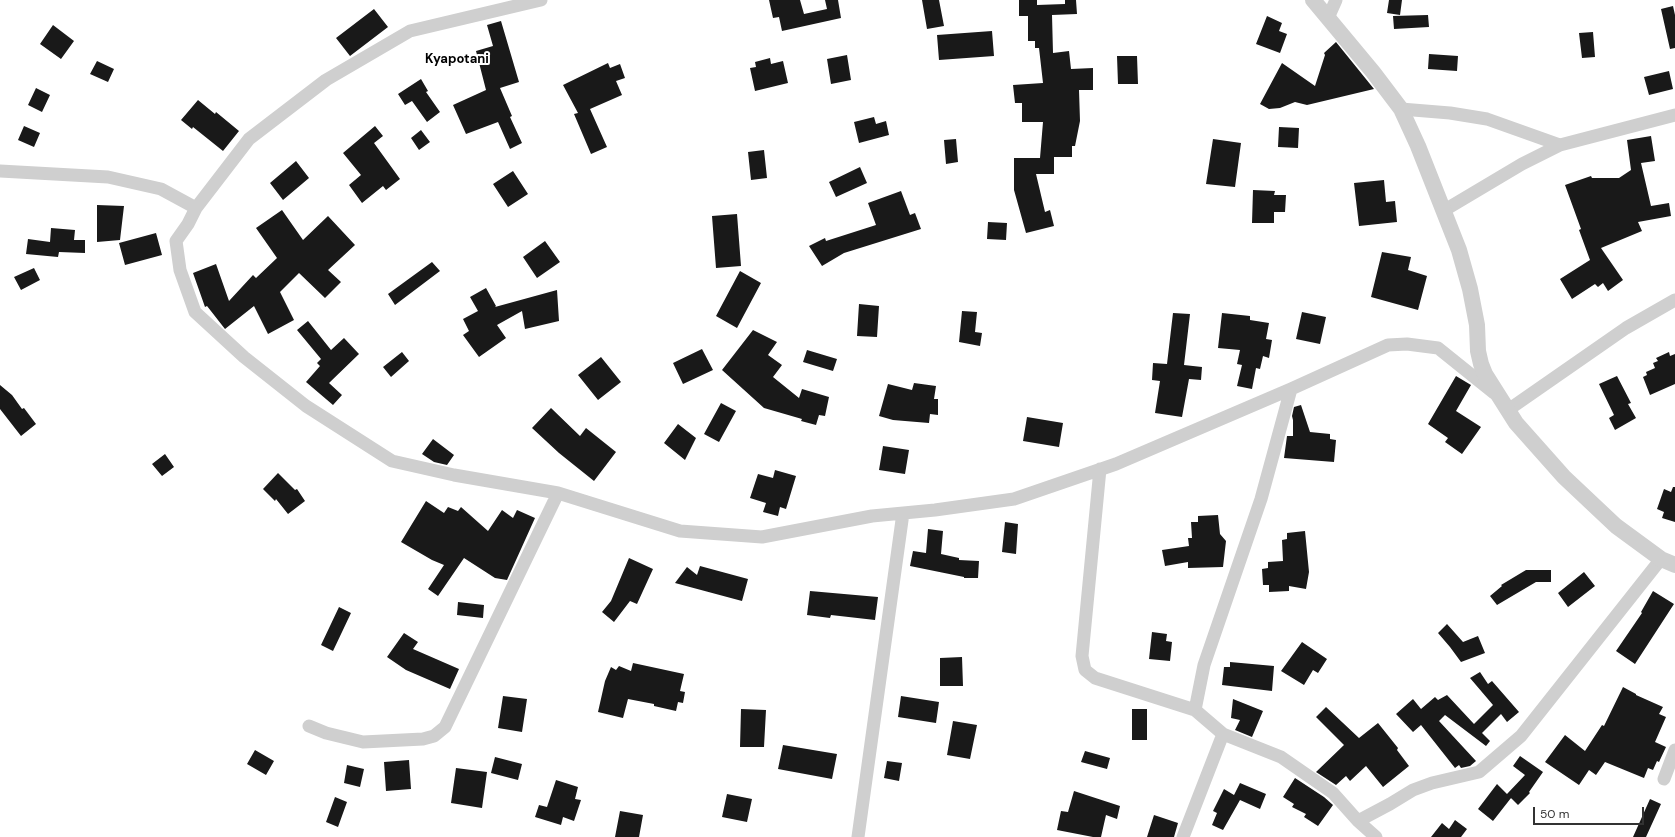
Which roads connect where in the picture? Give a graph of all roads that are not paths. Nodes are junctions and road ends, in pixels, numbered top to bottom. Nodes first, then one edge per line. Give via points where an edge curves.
1 (541, 0) edge
2 (1313, 0) edge
3 (1336, 0) edge
4 (1328, 18) junction
5 (1401, 109) junction
6 (1675, 114) edge
7 (1560, 145) junction
8 (0, 171) edge
9 (196, 208) junction
10 (1443, 211) junction
11 (1675, 300) edge
12 (1291, 389) junction
13 (1504, 404) junction
14 (1100, 469) junction
15 (558, 493) junction
16 (903, 513) junction
17 (1668, 562) edge
18 (1195, 710) junction
19 (309, 726) dead end
20 (1223, 734) junction
21 (1675, 750) edge
22 (1664, 778) dead end
23 (1358, 821) junction
24 (858, 837) edge
25 (1183, 837) edge
26 (1376, 837) edge

1 - 9 street via 410,31 326,80 249,139
2 - 4 street
3 - 4 street
4 - 5 street via 1374,72
5 - 7 street via 1487,119
5 - 10 street
6 - 7 street
7 - 10 street via 1522,164
8 - 9 street via 108,177 161,188
9 - 15 street via 176,240 180,270 195,312 244,357 306,406 392,461 454,475
10 - 13 street via 1459,250 1470,289 1478,351 1484,374
11 - 13 street
12 - 13 street via 1388,345 1407,344 1438,348
12 - 14 street
12 - 18 street via 1261,499 1204,665
13 - 17 street via 1516,423 1586,499 1616,526
14 - 16 street via 1014,499
14 - 18 street via 1082,656 1085,670 1095,678
15 - 16 street via 680,531 762,537 872,516
15 - 19 street via 445,727 434,736 423,739 363,742
16 - 24 street
17 - 23 street via 1521,736 1502,753 1479,772 1413,790
18 - 20 street
20 - 23 street via 1281,757 1333,793
20 - 25 street
21 - 22 street
23 - 26 street

